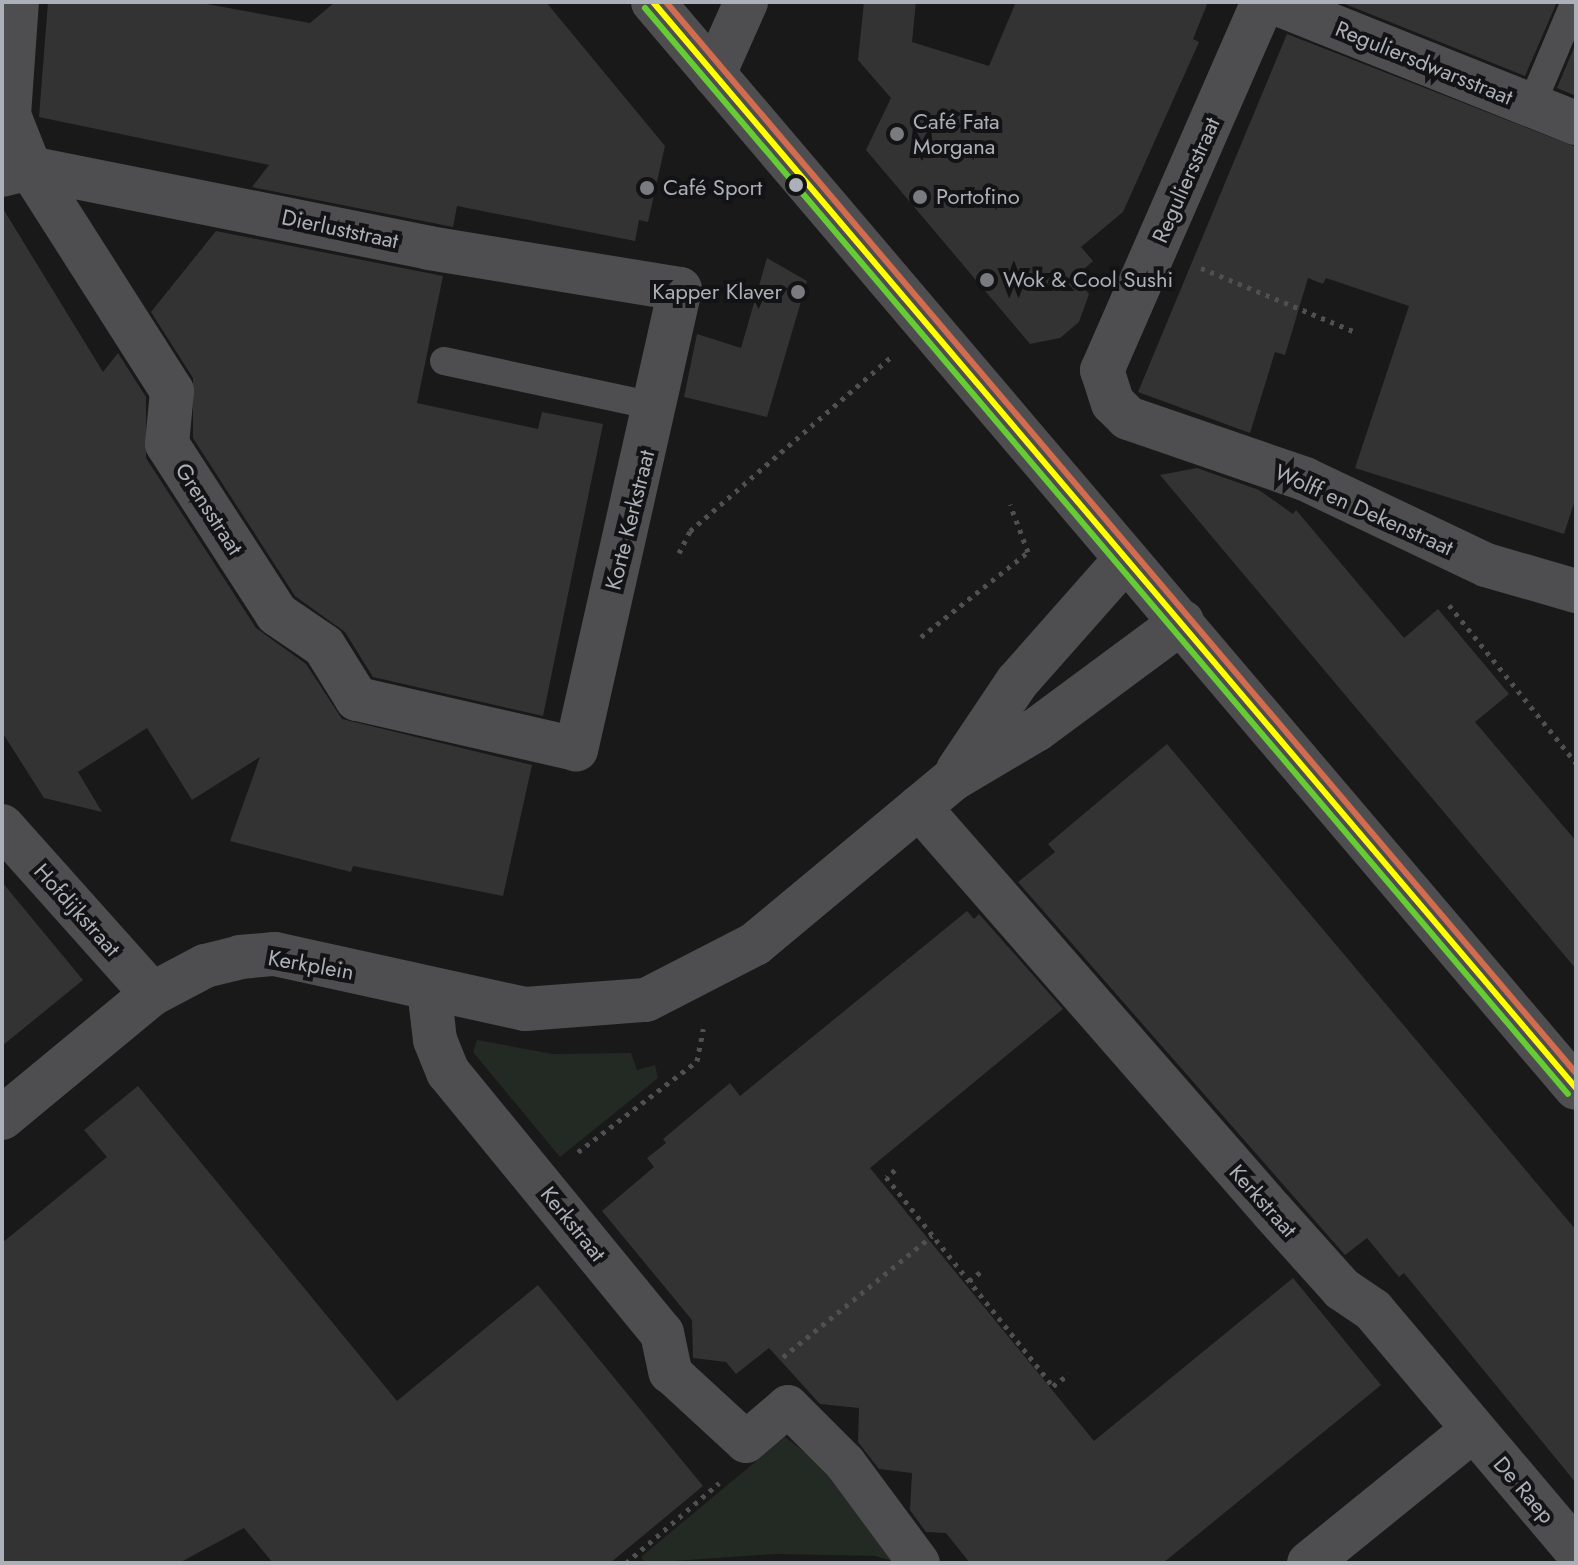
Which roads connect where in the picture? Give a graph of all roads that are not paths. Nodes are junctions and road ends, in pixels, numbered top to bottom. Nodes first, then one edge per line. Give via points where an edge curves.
1 (17, 2) edge
2 (653, 2) edge
3 (746, 2) edge
4 (1263, 2) edge
5 (1273, 2) edge
6 (1575, 2) edge
7 (714, 74) junction
8 (1531, 106) junction
9 (1576, 123) edge
10 (16, 171) edge
11 (680, 289) joint
12 (444, 361) dead end
13 (1113, 403) joint
14 (658, 407) junction
15 (1126, 559) junction
16 (1576, 591) edge
17 (1182, 622) junction
18 (576, 749) joint
19 (953, 779) junction
20 (919, 807) junction
21 (2, 826) edge
22 (429, 989) junction
23 (152, 994) junction
24 (1576, 1088) edge
25 (2, 1118) edge
26 (670, 1372) joint
27 (1473, 1430) junction
28 (1576, 1550) edge
29 (919, 1563) edge
30 (1309, 1563) edge

1 - 10 street, Grensstraat via 9,115
2 - 7 street
3 - 7 street
4 - 13 street, Reguliersstraat via 1102,370
5 - 8 street, Reguliersdwarsstraat
6 - 8 lane
7 - 15 street
8 - 9 street, Reguliersdwarsstraat
10 - 11 street, Dierluststraat via 209,201 429,248
10 - 18 street, Grensstraat via 172,391 167,444 277,614 324,646 357,699
11 - 14 street, Korte Kerkstraat
12 - 14 lane
13 - 16 street, Wolff en Dekenstraat via 1128,418 1305,479 1470,557
14 - 18 street, Korte Kerkstraat
15 - 17 street
15 - 19 street via 1017,682
17 - 19 street via 1036,730
17 - 24 street
19 - 20 street, Kerkplein
20 - 22 street, Kerkplein via 755,944 646,1000 577,1010 525,1009
20 - 27 street, Kerkstraat via 1342,1289 1373,1310
21 - 23 street, Hofdijkstraat
22 - 23 street, Kerkplein via 275,954 205,966
22 - 26 street, Kerkstraat via 435,1040 448,1072 662,1333
23 - 25 street, Kerkplein
26 - 29 street, Kerkstraat via 746,1442 788,1406 845,1463
27 - 28 street, De Raep
27 - 30 street

